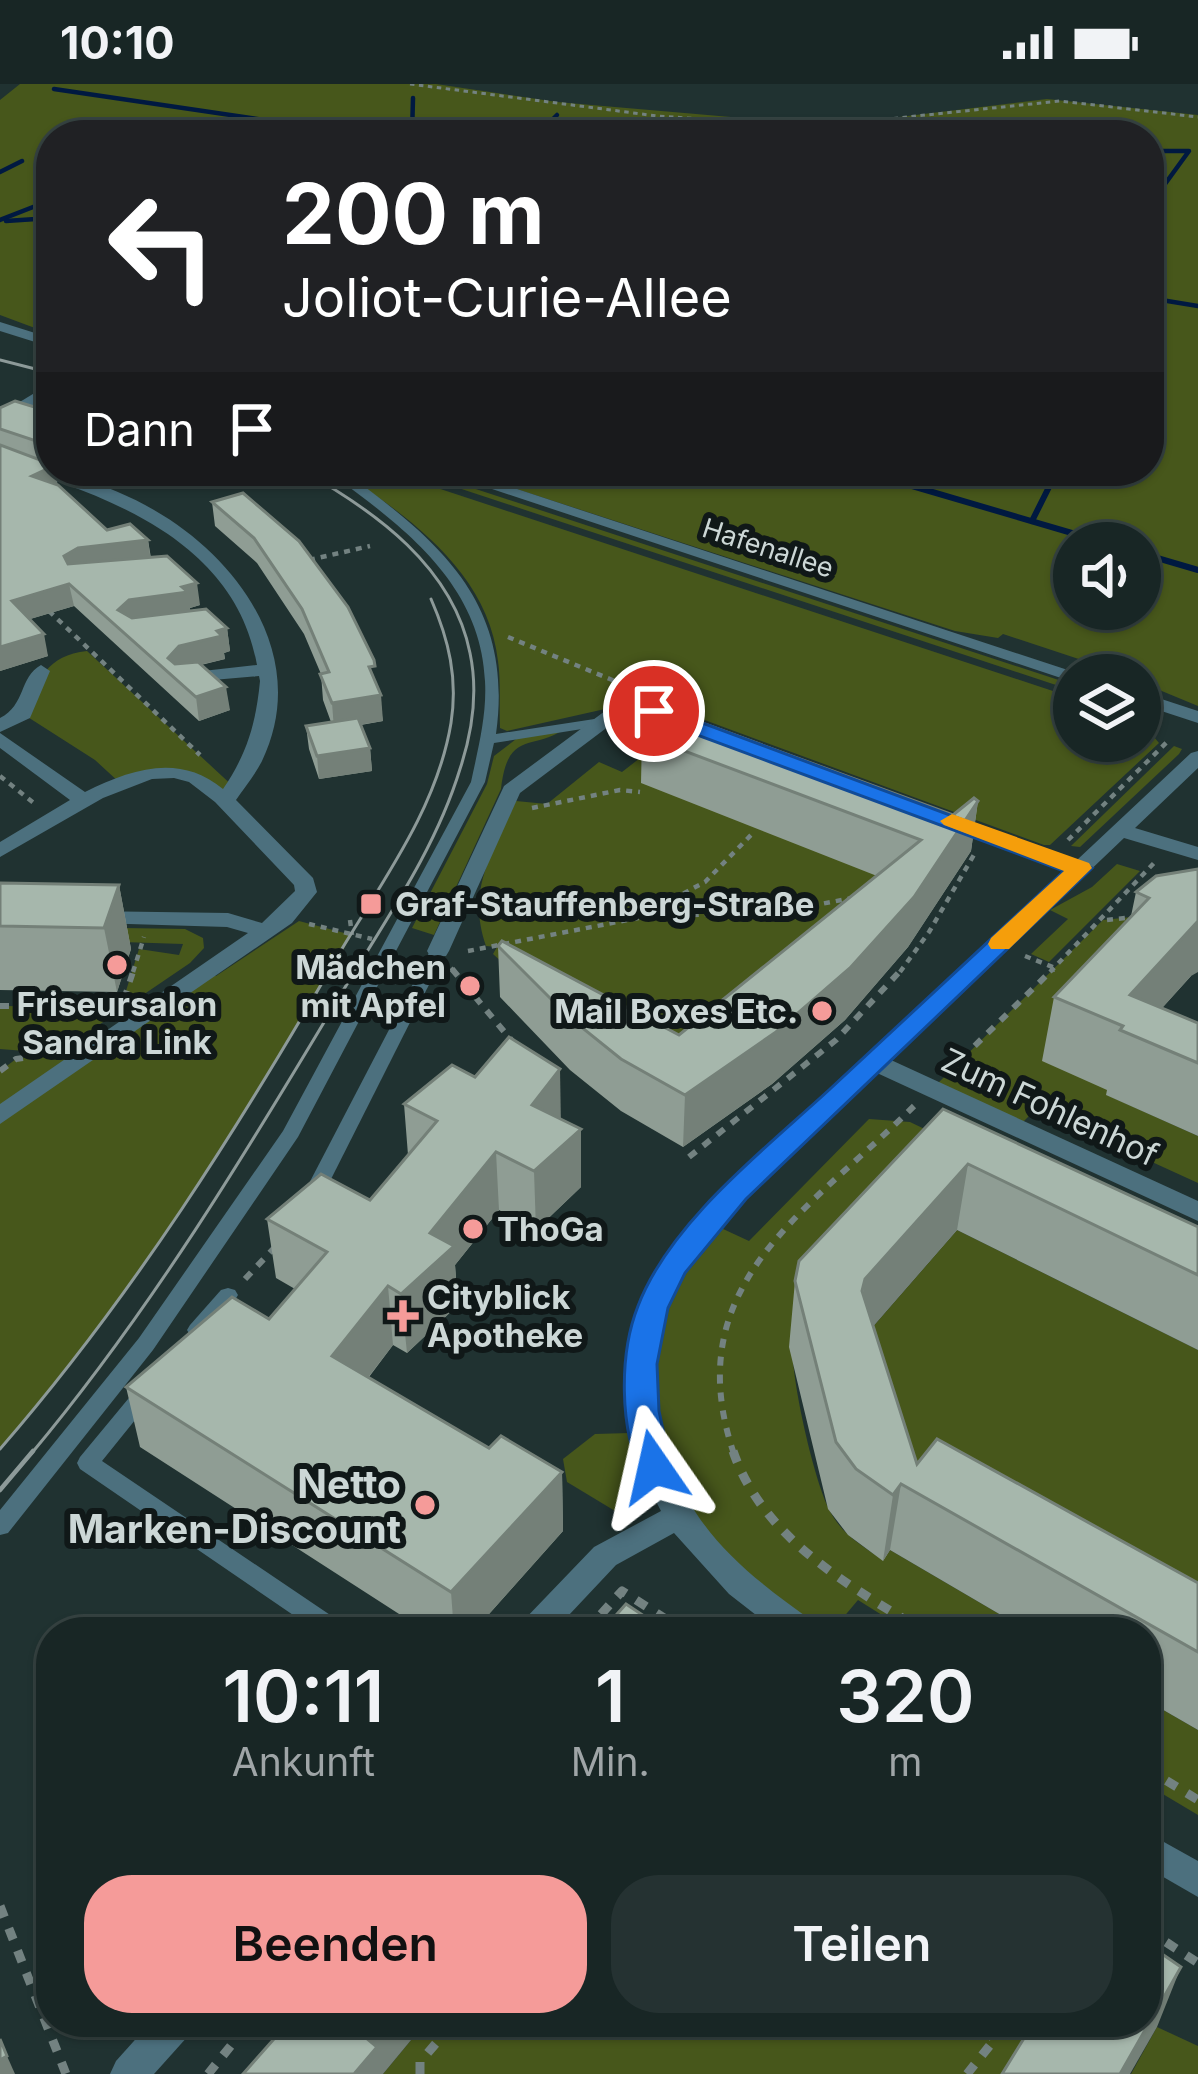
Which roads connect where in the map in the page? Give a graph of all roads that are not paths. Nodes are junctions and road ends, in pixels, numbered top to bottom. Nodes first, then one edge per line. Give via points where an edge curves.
1 (0, 326) edge
2 (36, 338) edge
3 (36, 397) edge
4 (0, 422) edge
5 (0, 458) edge
6 (36, 470) edge
7 (86, 486) edge
8 (356, 486) edge
9 (492, 486) edge
10 (216, 564) junction
11 (194, 567) dead end
12 (253, 617) junction
13 (230, 620) dead end
14 (270, 669) junction
15 (1053, 669) edge
16 (41, 671) dead end
17 (185, 679) edge
18 (1161, 705) edge
19 (1198, 717) edge
20 (601, 722) junction
21 (0, 726) edge
22 (724, 736) edge
23 (0, 739) edge
24 (490, 739) junction
25 (1198, 757) edge
26 (85, 801) junction
27 (224, 803) junction
28 (920, 809) edge
29 (1121, 830) junction
30 (0, 851) edge
31 (1198, 854) edge
32 (1080, 868) junction
33 (65, 915) edge
34 (266, 931) junction
35 (438, 952) joint
36 (875, 1062) junction
37 (0, 1116) edge
38 (1198, 1212) edge
39 (280, 1243) edge
40 (228, 1295) edge
41 (184, 1346) edge
42 (157, 1380) edge
43 (677, 1517) junction
44 (0, 1526) edge
45 (315, 1617) edge
46 (547, 1617) edge
47 (782, 1617) edge
48 (1161, 1857) edge
49 (1198, 1880) edge
50 (162, 2037) edge
51 (129, 2074) edge

1 - 2 street
3 - 4 street
5 - 6 street
7 - 10 street via 149,514
8 - 24 lane via 444,559 482,627 495,688
9 - 15 street, Hafenallee
10 - 11 street
10 - 12 street
12 - 13 street
12 - 14 street
14 - 17 street
14 - 27 street via 263,739
16 - 21 street via 23,714
18 - 19 street
20 - 22 street via 632,710 655,712
20 - 24 lane
20 - 35 street via 511,790
23 - 26 street
24 - 44 lane via 452,836 291,1133 146,1344
25 - 29 street
26 - 27 street via 163,770 196,778
26 - 30 street
27 - 34 street via 305,883 301,903
28 - 32 street
29 - 31 street
29 - 32 street
32 - 36 street
33 - 34 street via 227,920
34 - 37 street
35 - 39 lane via 313,1195
36 - 38 street, Zum Fohlenhof
36 - 43 street via 708,1222 652,1308 641,1364 643,1411 654,1467
40 - 41 lane
42 - 45 lane via 88,1463
43 - 46 street via 605,1556
43 - 47 street via 740,1587
48 - 49 street
50 - 51 street

